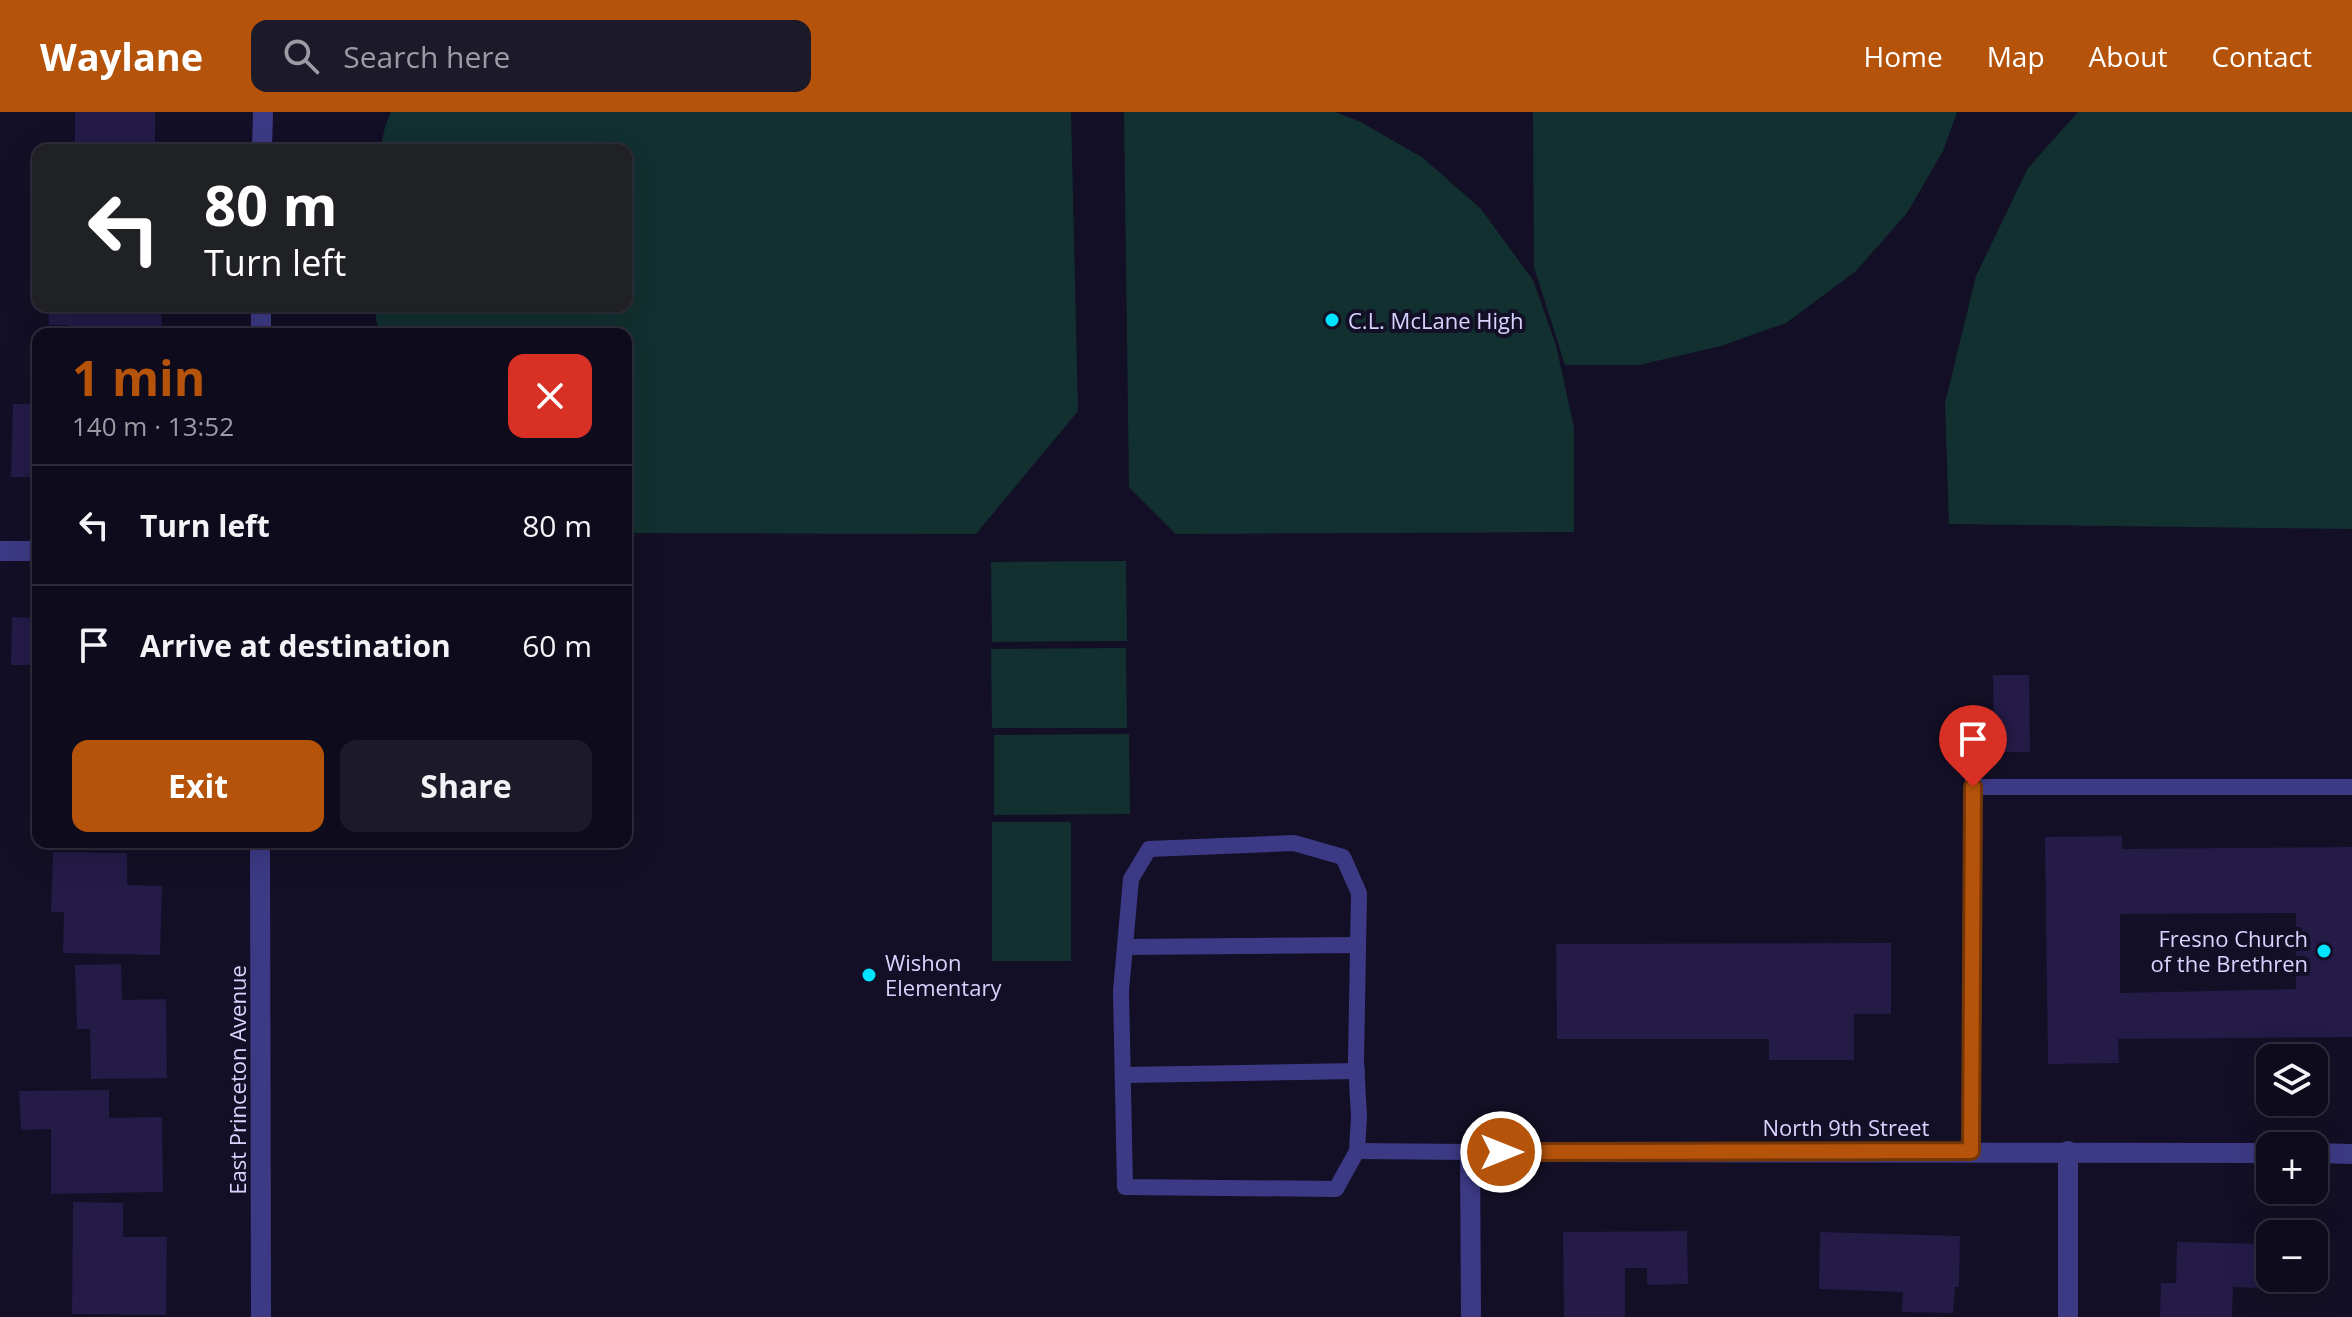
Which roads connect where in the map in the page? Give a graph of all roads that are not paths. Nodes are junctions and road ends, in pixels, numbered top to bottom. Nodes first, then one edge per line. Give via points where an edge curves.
1 (263, 112) edge
2 (262, 144) edge
3 (0, 551) edge
4 (32, 551) edge
5 (1973, 729) dead end
6 (1973, 787) junction
7 (2352, 787) edge
8 (260, 848) edge
9 (1358, 945) junction
10 (1125, 947) junction
11 (1357, 1071) junction
12 (1123, 1075) junction
13 (1357, 1151) junction
14 (1971, 1151) junction
15 (2068, 1151) junction
16 (1470, 1152) junction
17 (2256, 1153) edge
18 (2328, 1153) edge
19 (2352, 1154) edge
20 (261, 1317) edge
21 (1471, 1317) edge
22 (2068, 1317) edge

1 - 2 street
3 - 4 street
5 - 6 lane
6 - 7 lane
6 - 14 lane
8 - 20 street, East Princeton Avenue
9 - 10 lane
9 - 10 lane via 1359,893 1343,857 1294,843 1149,849 1131,879
9 - 11 lane
10 - 12 lane
11 - 12 lane
11 - 13 lane
12 - 13 lane via 1125,1187 1336,1189
13 - 16 lane
14 - 15 street, North 9th Street
14 - 16 street, North 9th Street
15 - 17 street, North 9th Street
15 - 22 street
16 - 21 street
18 - 19 street

